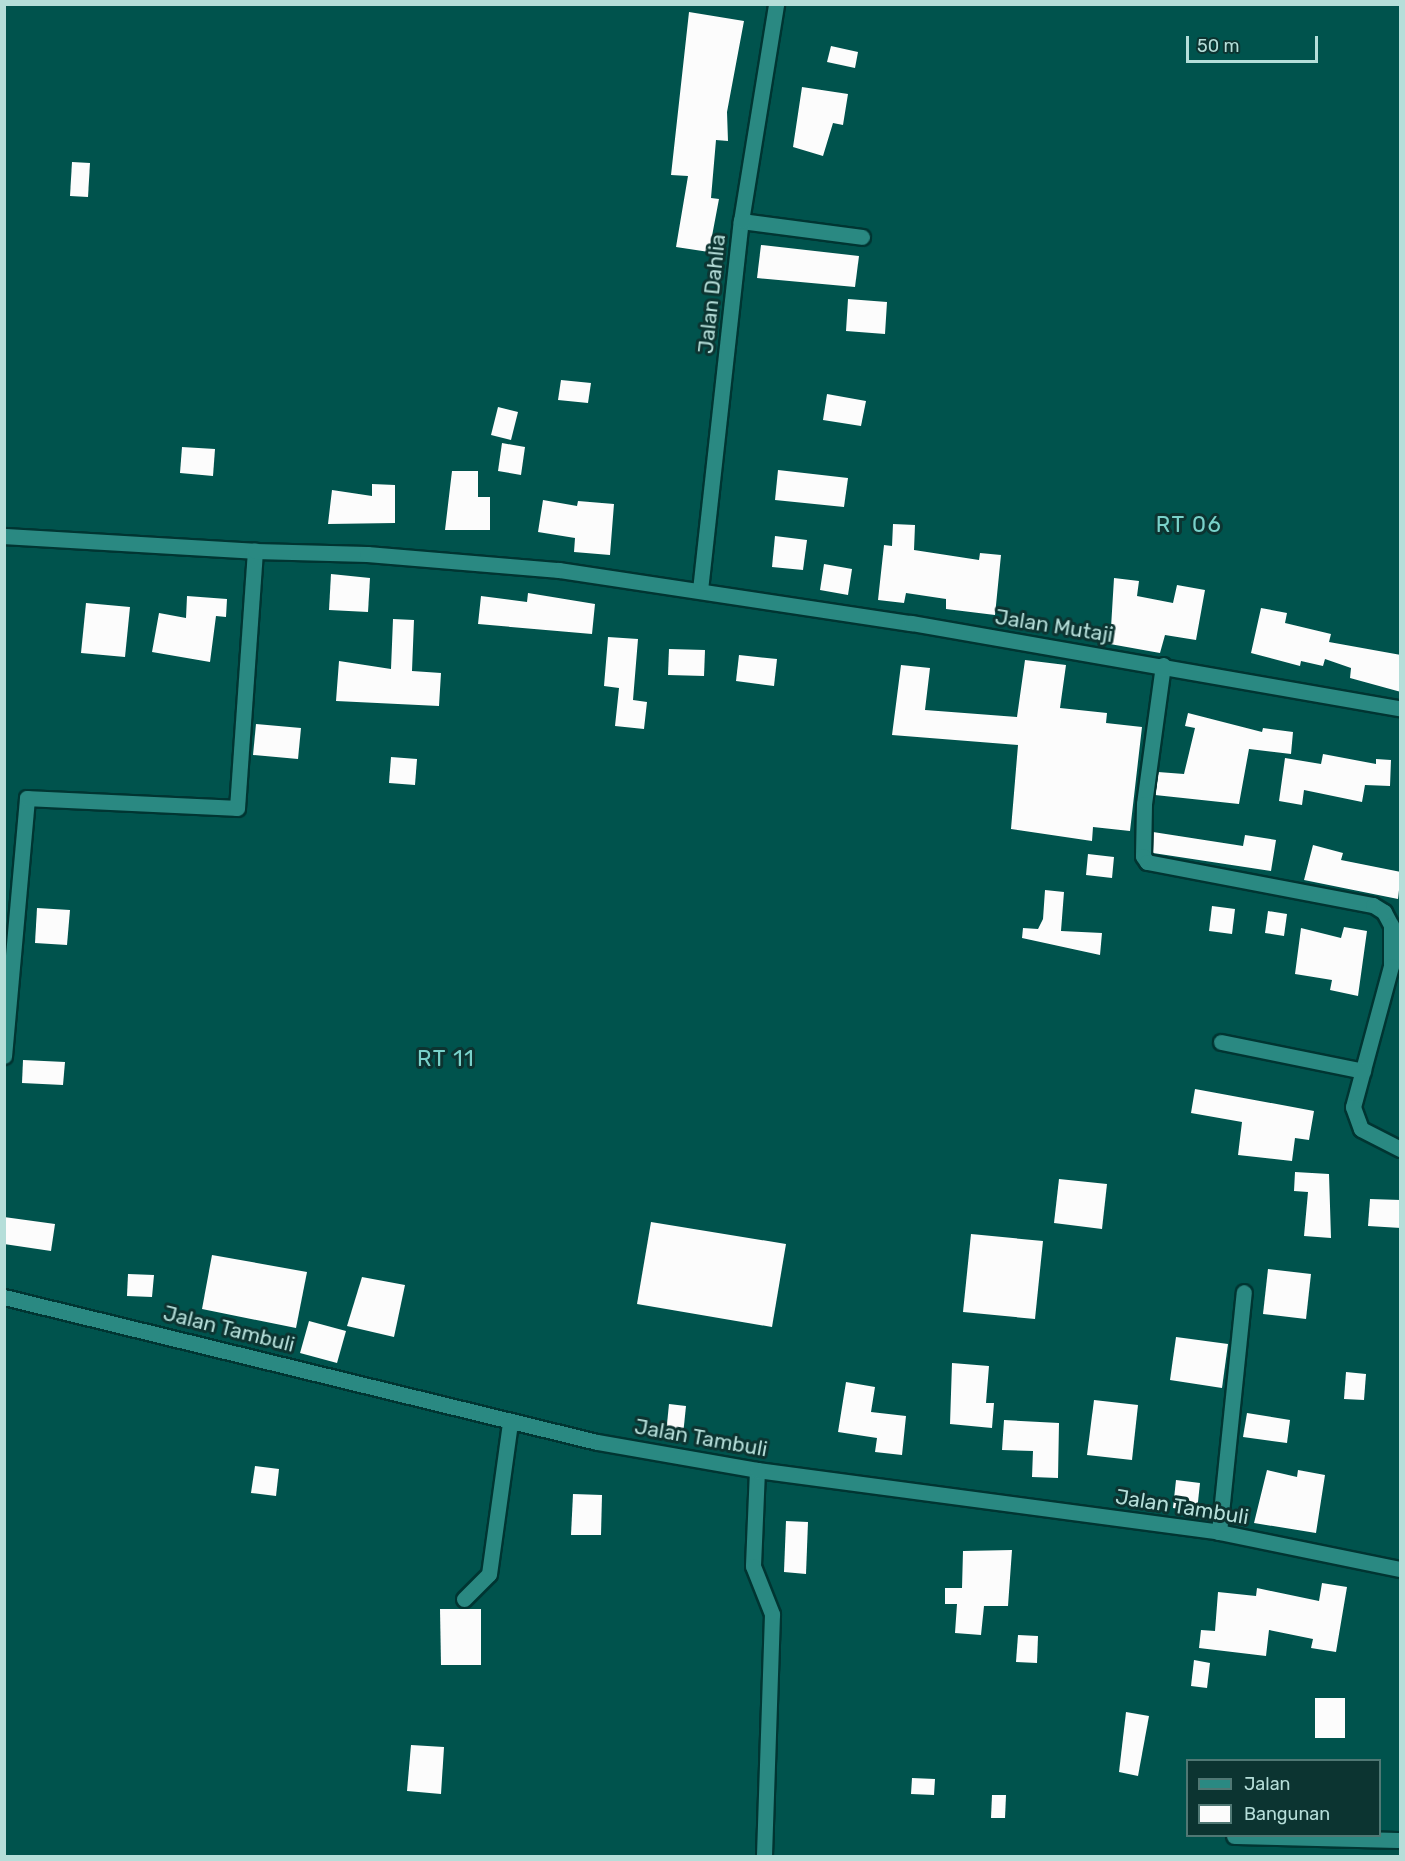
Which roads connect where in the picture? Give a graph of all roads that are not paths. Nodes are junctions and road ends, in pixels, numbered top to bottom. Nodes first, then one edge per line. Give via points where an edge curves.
1 (776, 4) edge
2 (741, 221) junction
3 (862, 237) dead end
4 (4, 536) edge
5 (255, 551) junction
6 (700, 590) junction
7 (1163, 665) junction
8 (1401, 708) edge
9 (1221, 1042) dead end
10 (4, 1056) edge
11 (1363, 1071) junction
12 (1401, 1149) edge
13 (1244, 1292) dead end
14 (4, 1297) edge
15 (510, 1422) junction
16 (757, 1470) junction
17 (1219, 1532) junction
18 (1401, 1569) edge
19 (464, 1599) dead end
20 (1276, 1837) edge
21 (1401, 1840) edge
22 (764, 1857) edge

1 - 2 street, Jalan Dahlia
2 - 3 street
2 - 6 street, Jalan Dahlia
4 - 5 street, Jalan Mutaji
5 - 6 street, Jalan Mutaji via 485,563
5 - 10 street via 237,808 27,798
6 - 7 street, Jalan Mutaji
7 - 8 street, Jalan Mutaji
7 - 11 street via 1144,804 1143,856 1147,862 1373,905 1384,912 1391,925 1391,966
9 - 11 street
11 - 12 street via 1353,1107 1355,1121 1370,1136
13 - 17 street
14 - 15 street, Jalan Tambuli
15 - 16 street, Jalan Tambuli
15 - 19 street via 489,1574
16 - 17 street, Jalan Tambuli
16 - 22 street via 753,1566 772,1614
17 - 18 street, Jalan Tambuli
20 - 21 street

